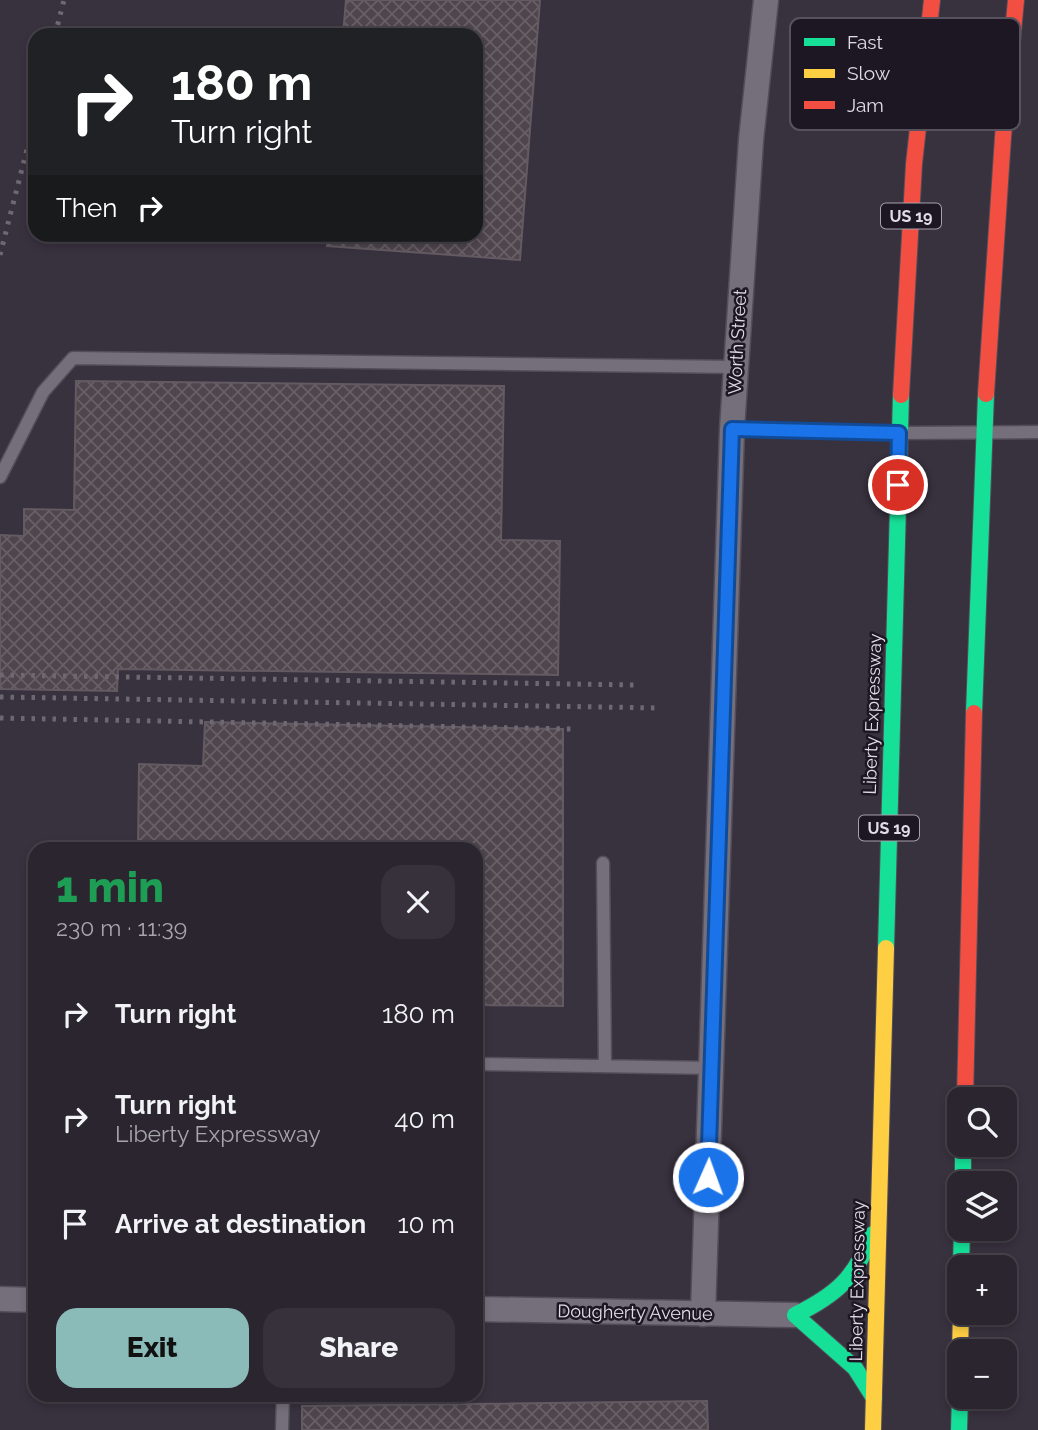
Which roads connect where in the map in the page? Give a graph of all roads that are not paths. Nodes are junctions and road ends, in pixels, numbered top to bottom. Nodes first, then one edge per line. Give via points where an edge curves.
1 (766, 0) edge
2 (932, 0) edge
3 (1016, 0) edge
4 (930, 18) edge
5 (1014, 18) edge
6 (918, 130) edge
7 (1004, 130) edge
8 (736, 367) junction
9 (732, 429) junction
10 (982, 430) junction
11 (1038, 432) edge
12 (899, 433) junction
13 (0, 477) edge
14 (603, 863) dead end
15 (483, 1064) edge
16 (605, 1066) junction
17 (712, 1068) junction
18 (964, 1087) edge
19 (877, 1223) junction
20 (0, 1299) edge
21 (28, 1300) edge
22 (483, 1309) edge
23 (703, 1314) junction
24 (795, 1315) junction
25 (874, 1398) junction
26 (283, 1402) edge
27 (960, 1409) edge
28 (282, 1430) edge
29 (873, 1430) edge
30 (959, 1430) edge

1 - 8 street, Worth Street via 751,140
2 - 4 highway, Liberty Expressway / US 19
3 - 5 highway
6 - 12 highway, Liberty Expressway / US 19
7 - 10 highway
8 - 9 street, Worth Street
8 - 13 lane via 73,358 43,392
9 - 12 lane
9 - 17 street, Worth Street
10 - 11 lane
10 - 12 lane
10 - 18 highway
12 - 19 highway, Liberty Expressway / US 19
14 - 16 lane
15 - 16 lane
16 - 17 lane
17 - 23 street, Worth Street
19 - 24 highway via 857,1273 827,1300
19 - 25 highway, Liberty Expressway / US 19
20 - 21 street
22 - 23 street, Dougherty Avenue
23 - 24 street, Dougherty Avenue
24 - 25 highway via 855,1368
25 - 29 highway, Liberty Expressway / US 19
26 - 28 lane
27 - 30 highway

